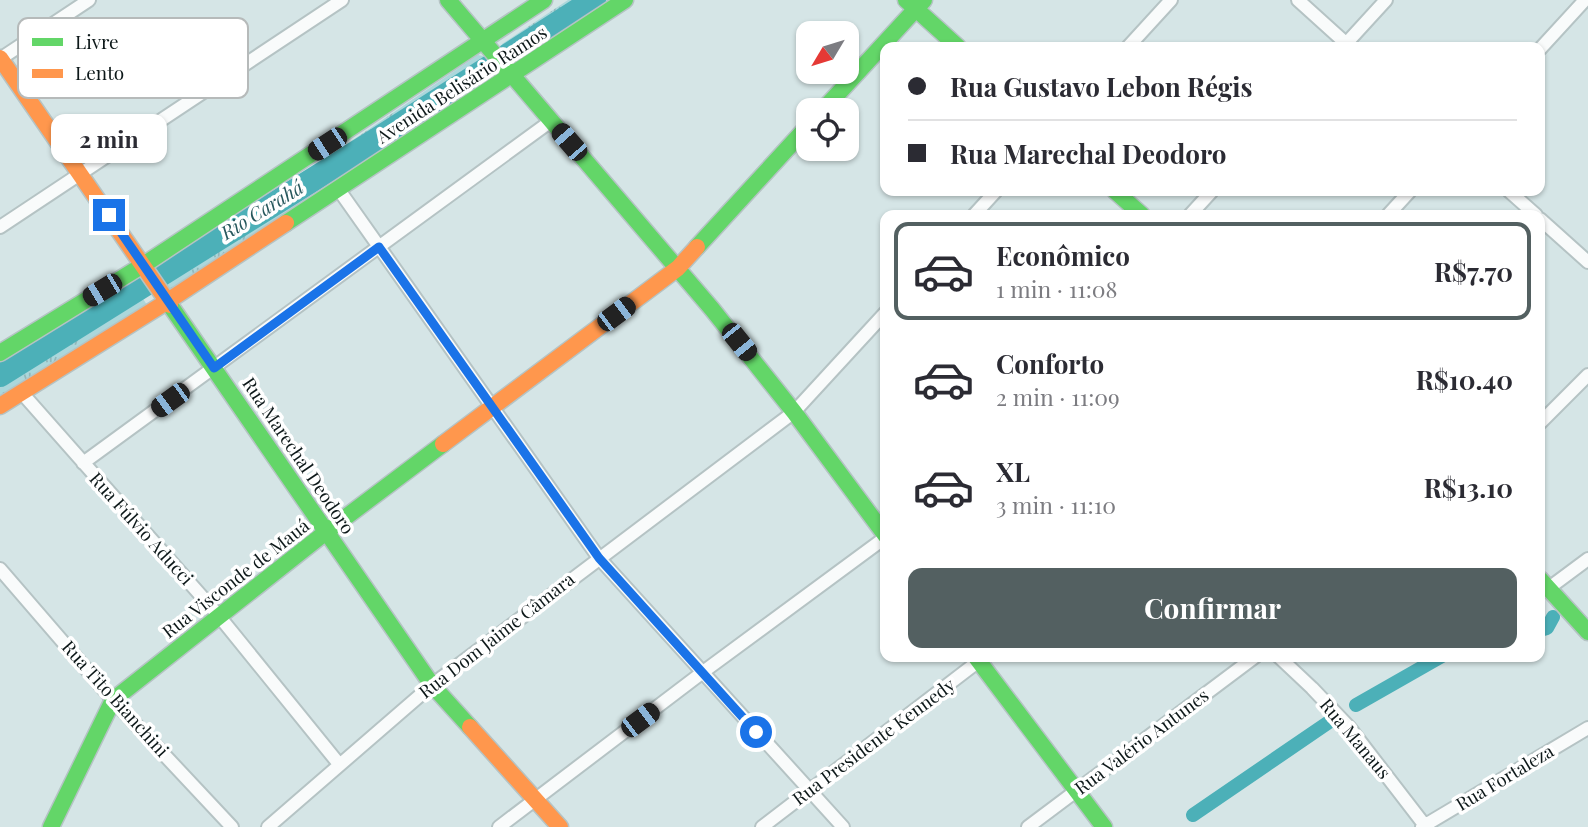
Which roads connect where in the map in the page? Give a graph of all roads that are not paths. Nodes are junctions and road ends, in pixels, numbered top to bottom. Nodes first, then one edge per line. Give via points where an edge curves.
1 (89, 0) edge
2 (342, 0) edge
3 (448, 0) edge
4 (544, 0) edge
5 (625, 0) edge
6 (1171, 0) edge
7 (1298, 0) edge
8 (1386, 0) edge
9 (1585, 0) edge
10 (916, 3) edge
11 (62, 18) edge
12 (882, 42) edge
13 (953, 42) edge
14 (1133, 42) edge
15 (1342, 42) edge
16 (1349, 42) edge
17 (880, 44) edge
18 (1545, 44) edge
19 (486, 46) junction
20 (18, 47) edge
21 (1, 58) edge
22 (248, 62) edge
23 (509, 72) junction
24 (18, 82) edge
25 (29, 98) edge
26 (194, 98) edge
27 (833, 98) edge
28 (551, 121) junction
29 (796, 139) edge
30 (81, 173) junction
31 (339, 190) junction
32 (991, 196) edge
33 (1121, 196) edge
34 (1207, 196) edge
35 (1405, 196) edge
36 (1515, 196) edge
37 (979, 210) edge
38 (1136, 210) edge
39 (1194, 210) edge
40 (1393, 210) edge
41 (1530, 210) edge
42 (1545, 223) edge
43 (0, 227) edge
44 (379, 247) junction
45 (1588, 262) edge
46 (146, 268) junction
47 (678, 268) junction
48 (166, 298) junction
49 (880, 319) edge
50 (0, 353) edge
51 (214, 368) junction
52 (1588, 375) edge
53 (22, 393) junction
54 (0, 406) edge
55 (492, 407) junction
56 (794, 412) junction
57 (1545, 418) edge
58 (83, 463) junction
59 (880, 528) edge
60 (326, 532) junction
61 (880, 540) edge
62 (599, 558) junction
63 (1588, 559) edge
64 (0, 569) edge
65 (1545, 583) edge
66 (1545, 585) edge
67 (219, 616) junction
68 (1588, 632) edge
69 (974, 662) edge
70 (982, 662) edge
71 (1248, 662) edge
72 (1284, 662) edge
73 (703, 672) junction
74 (432, 685) junction
75 (114, 699) junction
76 (1588, 729) edge
77 (339, 764) junction
78 (1077, 790) junction
79 (810, 791) junction
80 (535, 799) junction
81 (51, 827) edge
82 (232, 827) edge
83 (268, 827) edge
84 (499, 827) edge
85 (560, 827) edge
86 (762, 827) edge
87 (843, 827) edge
88 (1028, 827) edge
89 (1104, 827) edge
90 (1424, 827) edge

1 - 11 street
2 - 22 street
3 - 19 street
4 - 19 street, Avenida Belisário Ramos
5 - 23 street, Avenida Belisário Ramos
6 - 14 street
7 - 15 street
8 - 16 street
9 - 18 street
10 - 12 street
10 - 13 street
17 - 27 street
19 - 23 street
19 - 46 street, Avenida Belisário Ramos
20 - 21 street
21 - 24 street, Rua Marechal Deodoro
23 - 28 street
23 - 31 street, Avenida Belisário Ramos
25 - 30 street, Rua Marechal Deodoro
26 - 30 street
28 - 44 street
28 - 47 street
29 - 47 street, Rua Visconde de Mauá
30 - 43 street
30 - 46 street, Rua Marechal Deodoro
31 - 44 street
31 - 48 street, Avenida Belisário Ramos
32 - 37 street
33 - 38 street
34 - 39 street
35 - 40 street
36 - 41 street
42 - 45 street
44 - 51 street
44 - 55 street
46 - 48 street, Rua Marechal Deodoro
46 - 50 street, Avenida Belisário Ramos
47 - 55 street, Rua Visconde de Mauá
47 - 56 street
48 - 51 street, Rua Marechal Deodoro
48 - 53 street, Avenida Belisário Ramos
49 - 56 street, Rua Dom Jaime Câmara
51 - 58 street
51 - 60 street, Rua Marechal Deodoro
52 - 57 street
53 - 54 street, Avenida Belisário Ramos
53 - 58 street, Rua Fúlvio Aducci
55 - 60 street, Rua Visconde de Mauá
55 - 62 street
56 - 59 street
56 - 62 street, Rua Dom Jaime Câmara
58 - 67 street, Rua Fúlvio Aducci
60 - 67 street, Rua Visconde de Mauá
60 - 74 street, Rua Marechal Deodoro
61 - 73 street
62 - 73 street
62 - 74 street, Rua Dom Jaime Câmara
63 - 65 street
64 - 75 street, Rua Tito Bianchini
66 - 68 street
67 - 75 street, Rua Visconde de Mauá
67 - 77 street, Rua Fúlvio Aducci
69 - 79 street, Rua Presidente Kennedy
70 - 78 street
71 - 78 street, Rua Valério Antunes
72 - 90 street, Rua Manaus via 1349,727
73 - 79 street
73 - 80 street
74 - 77 street, Rua Dom Jaime Câmara
74 - 80 street, Rua Marechal Deodoro
75 - 81 street, Rua Visconde de Mauá
75 - 82 street, Rua Tito Bianchini
76 - 90 street, Rua Fortaleza
77 - 83 street, Rua Dom Jaime Câmara
78 - 88 street, Rua Valério Antunes
78 - 89 street
79 - 86 street, Rua Presidente Kennedy
79 - 87 street
80 - 84 street
80 - 85 street, Rua Marechal Deodoro

